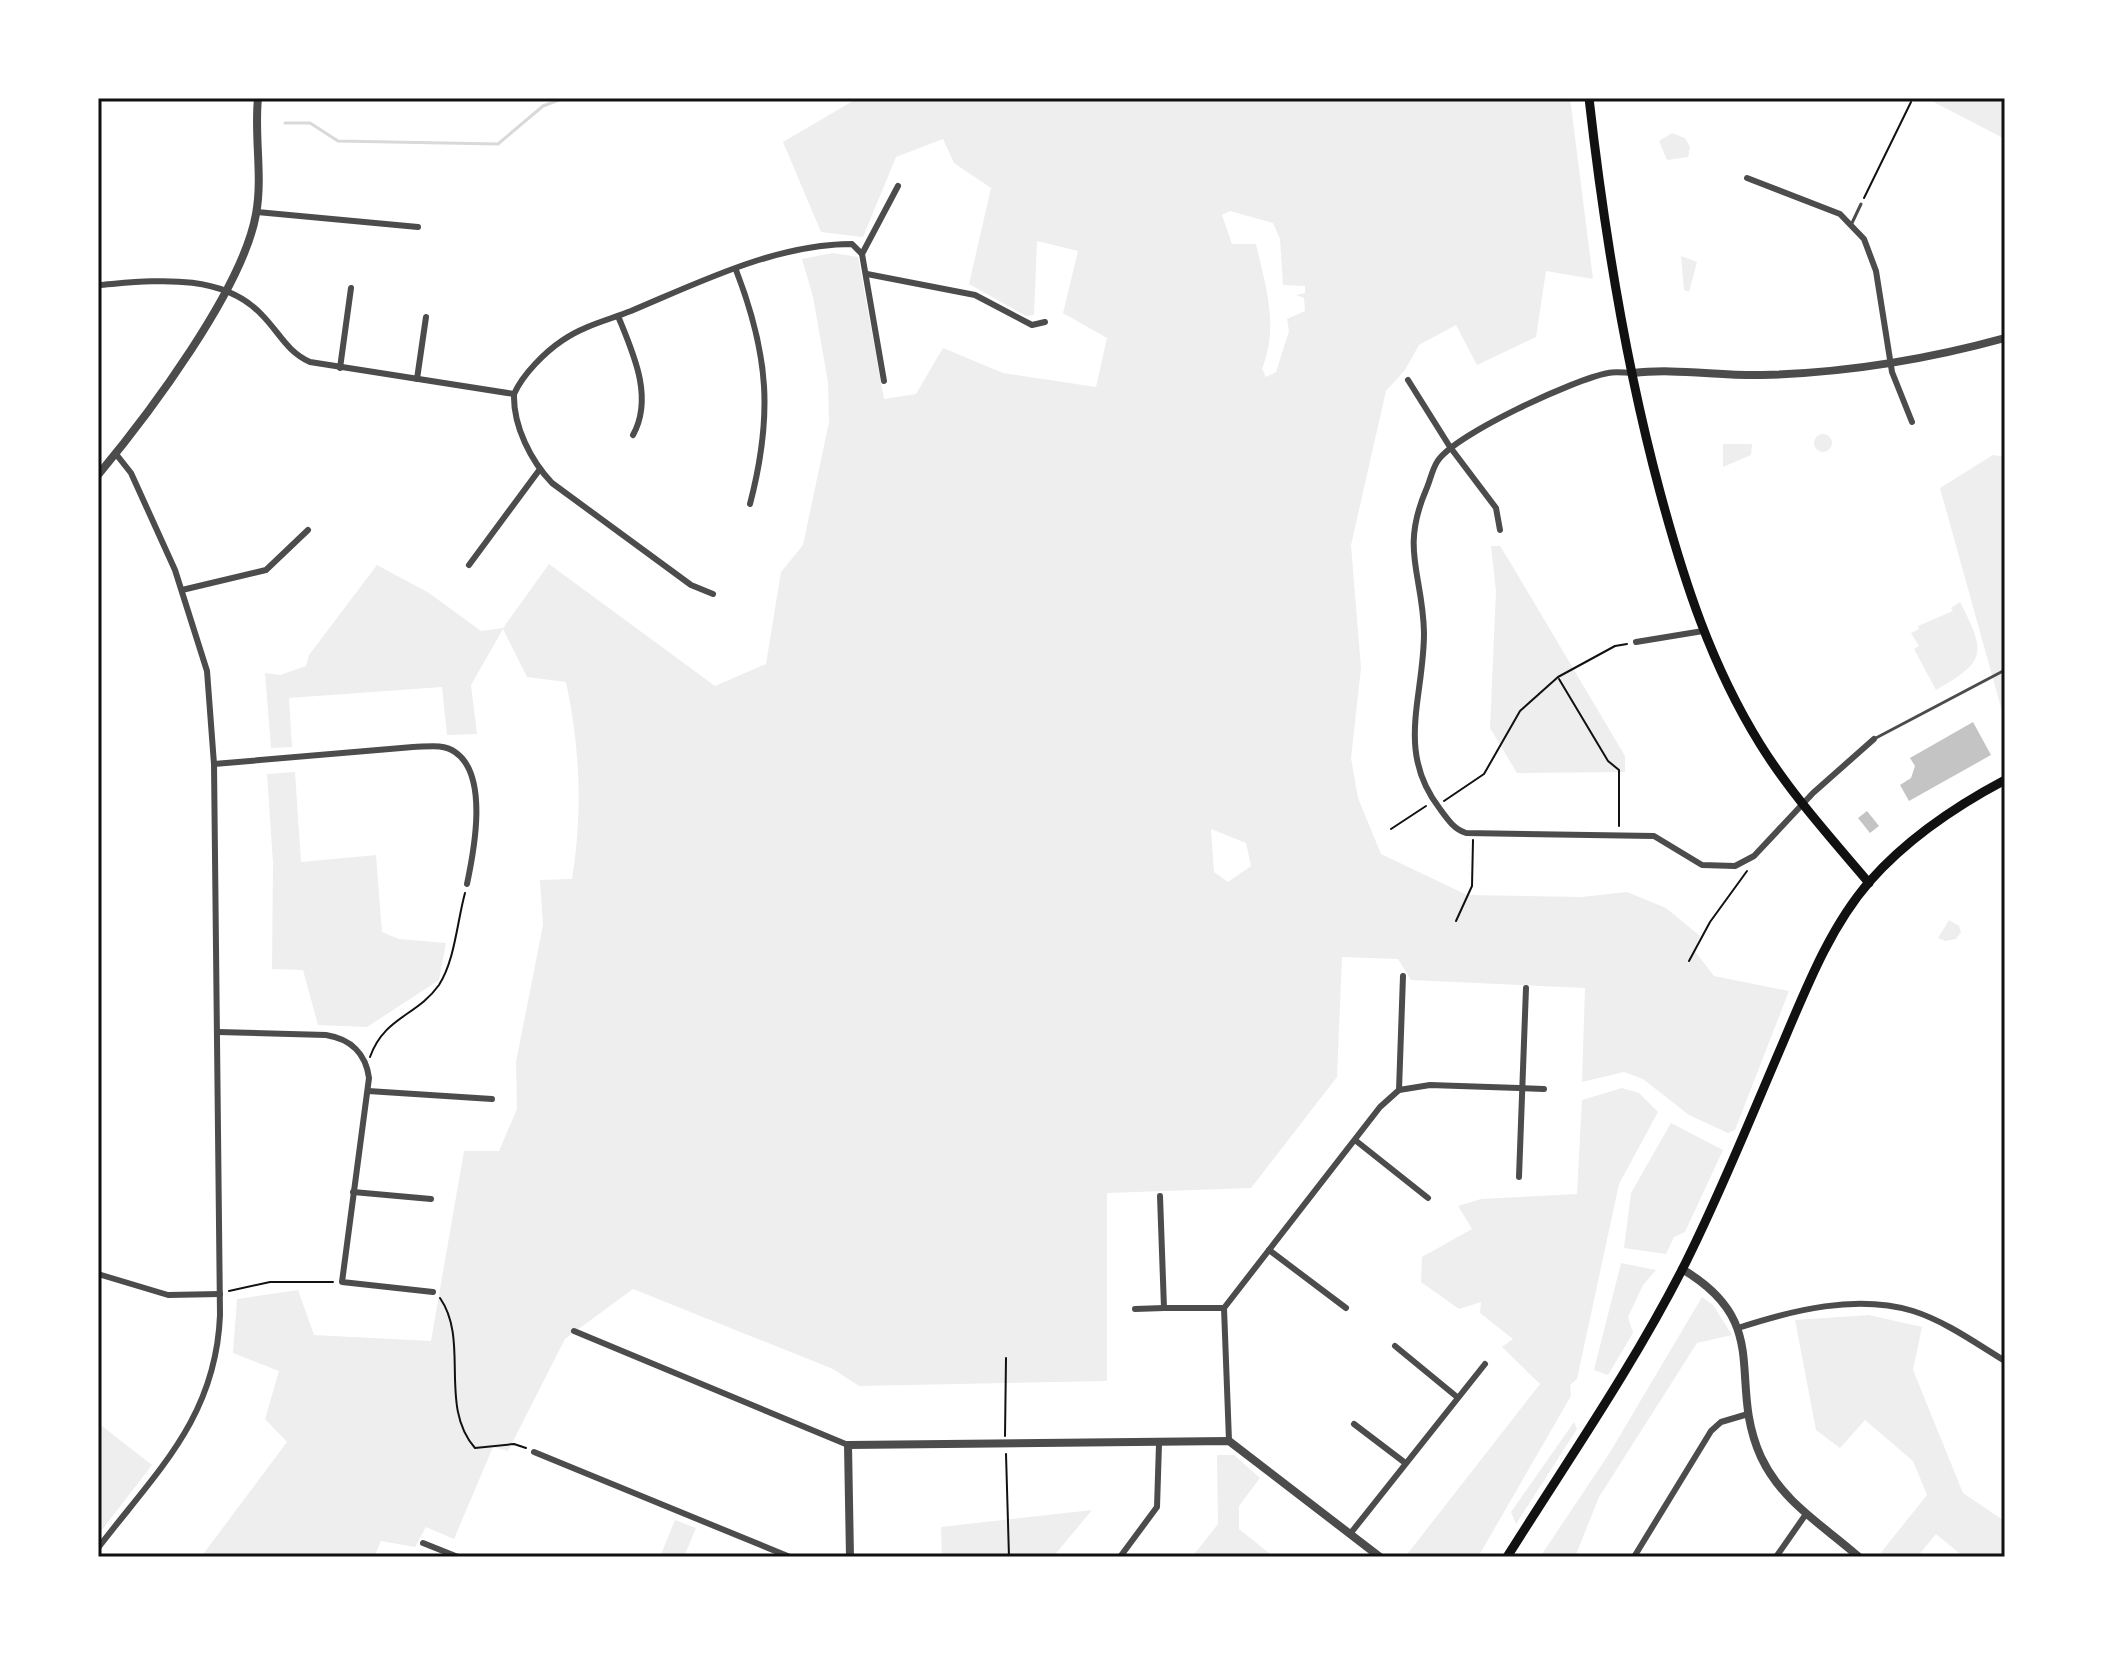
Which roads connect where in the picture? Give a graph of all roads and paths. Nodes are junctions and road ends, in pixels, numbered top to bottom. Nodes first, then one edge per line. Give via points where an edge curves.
1 (258, 98) edge
2 (1589, 98) edge
3 (1911, 102) dead end
4 (1747, 178) dead end
5 (898, 186) dead end
6 (1861, 204) joint
7 (257, 212) junction
8 (1852, 223) junction
9 (418, 227) dead end
10 (862, 254) junction
11 (736, 270) junction
12 (867, 274) junction
13 (98, 285) edge
14 (351, 288) dead end
15 (224, 290) junction
16 (618, 316) junction
17 (426, 317) dead end
18 (1045, 322) dead end
19 (2005, 338) edge
20 (1890, 364) junction
21 (340, 368) junction
22 (1633, 373) junction
23 (417, 379) junction
24 (1408, 380) dead end
25 (884, 381) dead end
26 (514, 394) junction
27 (1912, 422) dead end
28 (633, 435) dead end
29 (1450, 447) junction
30 (116, 454) junction
31 (540, 469) junction
32 (98, 475) edge
33 (750, 504) dead end
34 (308, 530) dead end
35 (1500, 530) dead end
36 (469, 565) dead end
37 (182, 590) junction
38 (713, 594) dead end
39 (1703, 631) junction
40 (1636, 642) joint
41 (2005, 670) edge
42 (1558, 677) junction
43 (1874, 739) joint
44 (214, 764) junction
45 (2005, 780) edge
46 (1436, 803) junction
47 (1802, 804) junction
48 (1391, 829) dead end
49 (1473, 835) junction
50 (1619, 835) junction
51 (1746, 861) junction
52 (1869, 883) junction
53 (467, 884) joint
54 (1456, 921) dead end
55 (1689, 961) dead end
56 (1403, 976) dead end
57 (1526, 988) dead end
58 (218, 1032) junction
59 (367, 1065) junction
60 (1523, 1088) junction
61 (1544, 1089) dead end
62 (1399, 1090) junction
63 (368, 1091) junction
64 (492, 1099) dead end
65 (1355, 1140) junction
66 (1519, 1177) dead end
67 (353, 1192) junction
68 (1160, 1196) dead end
69 (1428, 1198) dead end
70 (431, 1199) dead end
71 (1269, 1250) junction
72 (1682, 1269) junction
73 (98, 1274) edge
74 (342, 1282) junction
75 (433, 1292) joint
76 (220, 1294) junction
77 (1164, 1308) junction
78 (1224, 1308) junction
79 (1346, 1308) dead end
80 (1135, 1309) dead end
81 (1738, 1328) junction
82 (574, 1331) dead end
83 (1395, 1346) dead end
84 (1006, 1358) dead end
85 (2005, 1361) edge
86 (1485, 1364) dead end
87 (1457, 1397) junction
88 (1748, 1414) junction
89 (1354, 1424) dead end
90 (1229, 1441) junction
91 (1159, 1444) junction
92 (848, 1445) junction
93 (1005, 1445) junction
94 (534, 1452) joint
95 (1404, 1462) junction
96 (1806, 1514) junction
97 (1350, 1534) junction
98 (423, 1543) dead end
99 (98, 1548) edge
100 (458, 1557) edge
101 (790, 1557) edge
102 (850, 1557) edge
103 (1009, 1557) edge
104 (1120, 1557) edge
105 (1380, 1557) edge
106 (1507, 1557) edge
107 (1634, 1557) edge
108 (1776, 1557) edge
109 (1859, 1557) edge

1 - 7 street
2 - 22 main road via 1603,217
3 - 6 path
4 - 8 street
5 - 10 street
6 - 8 lane
7 - 9 street
7 - 15 street via 247,247
8 - 20 street via 1874,261
10 - 11 street via 852,244 820,245
10 - 12 street
11 - 16 street
11 - 33 street via 758,335 766,386 764,438
12 - 18 street via 975,295 1032,325
12 - 25 street
13 - 15 street via 197,283
14 - 21 street
15 - 21 street via 262,315 297,356
15 - 30 street via 169,382
16 - 26 street via 561,341
16 - 28 street via 641,390
17 - 23 street
19 - 20 street
20 - 22 street via 1762,375
20 - 27 street
21 - 23 street
22 - 29 street via 1611,372 1552,392
22 - 39 main road via 1681,570
23 - 26 street
24 - 29 street
26 - 31 street via 520,426
29 - 35 street via 1496,508
29 - 46 street via 1437,462 1412,536 1424,633 1413,739 1423,784
30 - 32 street
30 - 37 street via 131,473
31 - 36 street
31 - 38 street via 602,522 691,585
34 - 37 street via 266,570
37 - 44 street via 207,671
39 - 40 street
39 - 47 main road via 1753,731
40 - 42 path via 1615,646
41 - 43 lane
42 - 46 path via 1520,711 1484,774
42 - 50 path via 1608,761 1619,770
43 - 47 street
44 - 53 street via 413,747 457,752 472,778 475,801 475,846
44 - 58 street
45 - 52 main road via 1909,843
46 - 48 path
46 - 49 street via 1456,829
47 - 51 street
47 - 52 main road
49 - 50 street
49 - 54 path via 1472,886
50 - 51 street via 1662,838 1702,865
51 - 55 path via 1747,872
52 - 72 main road via 1803,994
53 - 59 path via 444,976 422,1003 382,1031
56 - 62 street
57 - 60 street
58 - 59 street via 340,1037
58 - 76 street
59 - 63 street
60 - 61 street
60 - 62 street via 1430,1085
60 - 66 street
62 - 65 street
63 - 64 street
63 - 67 street
65 - 69 street
65 - 71 street
67 - 70 street
67 - 74 street
68 - 77 street
71 - 78 street
71 - 79 street
72 - 81 street via 1716,1292
72 - 106 main road via 1642,1344
73 - 76 street via 168,1295
74 - 75 street
74 - 76 path via 270,1282
75 - 94 path via 449,1313 458,1410 466,1435 475,1448 514,1444
76 - 99 street via 214,1368 197,1415
77 - 78 street
77 - 80 street
78 - 90 street
81 - 85 street via 1793,1312 1874,1303 1915,1312
81 - 88 street via 1746,1359
82 - 92 street
83 - 87 street
84 - 93 path
86 - 87 street
87 - 95 street
88 - 96 street via 1771,1475
88 - 107 street via 1721,1422 1711,1431
89 - 95 street
90 - 91 street
90 - 97 street
91 - 93 street
91 - 104 street via 1157,1507
92 - 93 street
92 - 102 street
93 - 103 path
94 - 101 street
95 - 97 street
96 - 108 street
96 - 109 street
97 - 105 street
98 - 100 street

